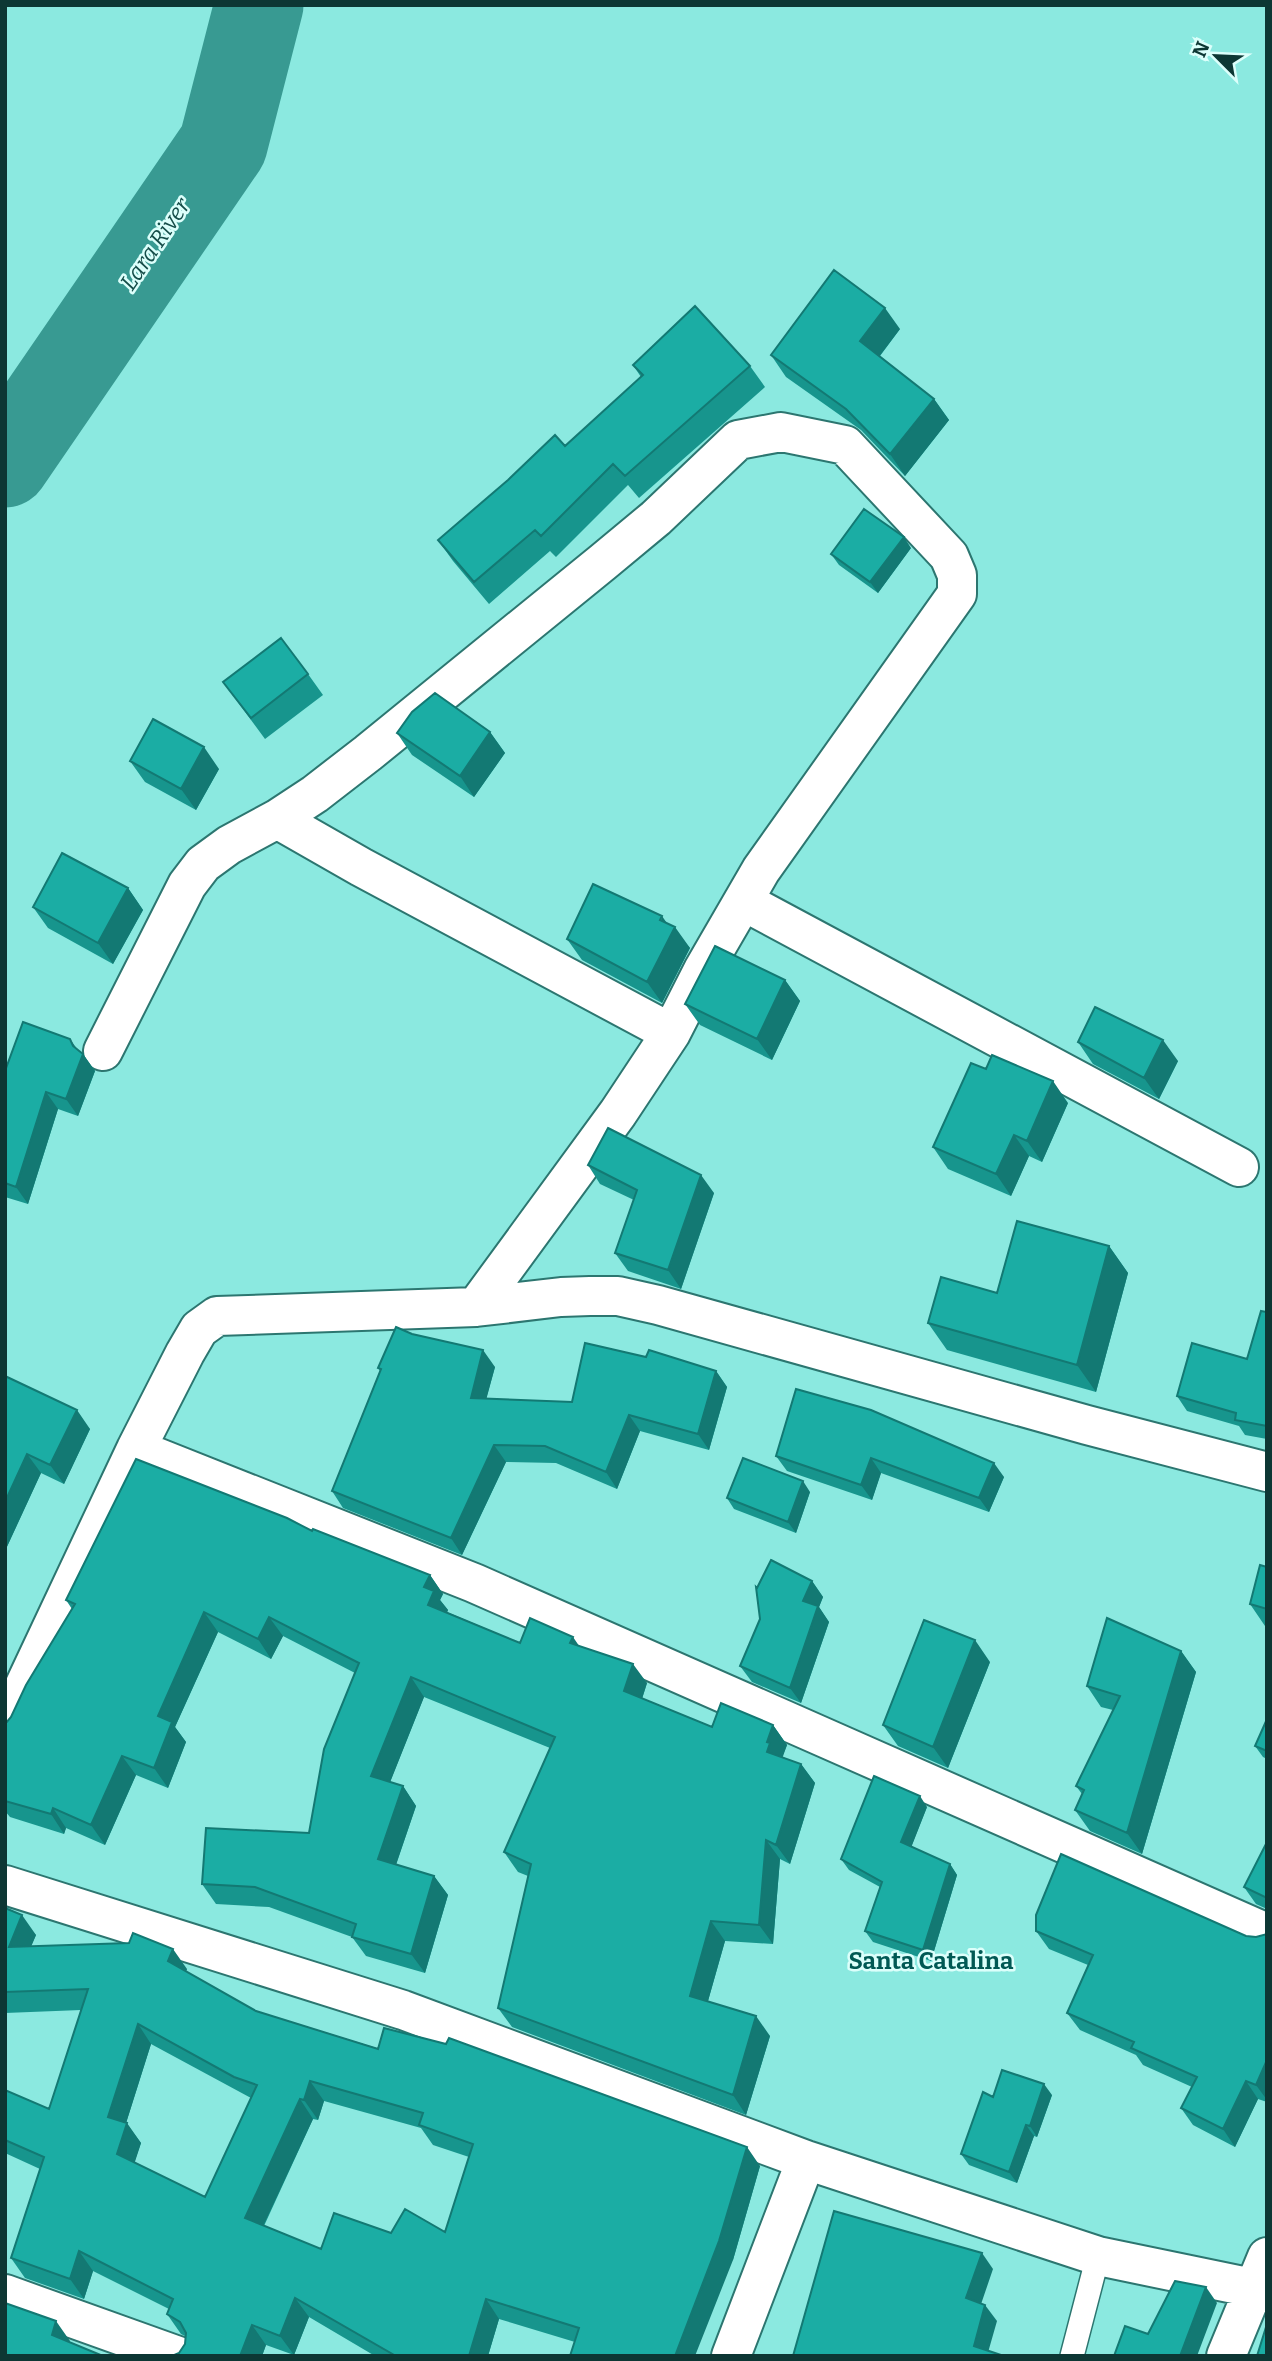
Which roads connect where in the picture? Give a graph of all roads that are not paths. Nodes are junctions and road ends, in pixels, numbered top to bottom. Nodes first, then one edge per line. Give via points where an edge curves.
1 (277, 819) junction
2 (743, 901) junction
3 (671, 1033) junction
4 (103, 1051) dead end
5 (1239, 1167) dead end
6 (476, 1307) junction
7 (136, 1449) junction
8 (1267, 1472) edge
9 (5, 1727) edge
10 (5, 1885) edge
11 (1267, 1933) edge
12 (806, 2160) junction
13 (1098, 2256) junction
14 (1262, 2280) edge
15 (5, 2294) edge
16 (178, 2356) edge
17 (731, 2356) edge
18 (1072, 2356) edge
19 (1226, 2356) edge

1 - 2 street via 368,753 603,562 738,440 781,432 845,445 949,556 957,575 957,594
1 - 3 street
1 - 4 street via 229,845 195,874
2 - 3 street
2 - 5 street
3 - 6 street
6 - 7 street via 217,1316 199,1329
6 - 8 street via 618,1296
7 - 9 street
7 - 11 street via 474,1583
10 - 12 street via 403,2010
12 - 13 street
12 - 17 street
13 - 14 street
13 - 18 lane
14 - 19 street
15 - 16 street

